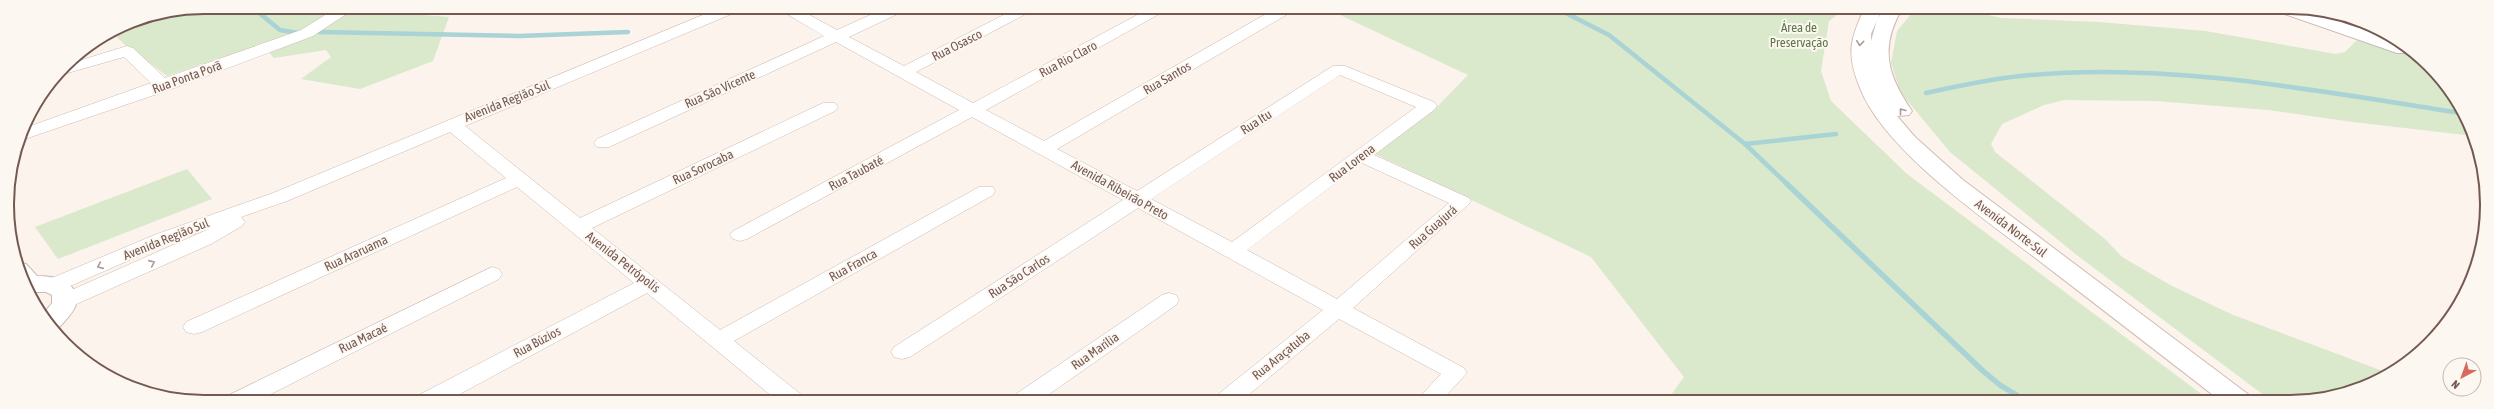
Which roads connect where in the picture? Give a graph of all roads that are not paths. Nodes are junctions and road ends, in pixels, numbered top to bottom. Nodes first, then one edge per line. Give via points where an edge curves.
1 (338, 14) edge
2 (719, 14) edge
3 (796, 14) edge
4 (886, 14) edge
5 (1017, 14) edge
6 (1151, 14) edge
7 (1278, 14) edge
8 (1871, 14) edge
9 (1890, 14) edge
10 (2304, 14) edge
11 (838, 36) junction
12 (2391, 44) edge
13 (72, 68) edge
14 (904, 72) junction
15 (163, 86) junction
16 (1379, 86) joint
17 (829, 107) dead end
18 (972, 111) junction
19 (451, 124) junction
20 (29, 133) edge
21 (603, 143) dead end
22 (1044, 149) junction
23 (1360, 156) junction
24 (518, 179) junction
25 (986, 191) dead end
26 (1136, 200) junction
27 (577, 227) junction
28 (740, 235) dead end
29 (1233, 252) junction
30 (492, 274) dead end
31 (650, 282) junction
32 (39, 285) edge
33 (1169, 300) dead end
34 (1338, 309) junction
35 (53, 319) edge
36 (194, 327) dead end
37 (720, 340) junction
38 (902, 352) dead end
39 (249, 395) edge
40 (437, 395) edge
41 (787, 395) edge
42 (1031, 395) edge
43 (1233, 395) edge
44 (1433, 395) edge
45 (2231, 395) edge
46 (2247, 395) edge

1 - 15 street, Rua Ponta Porã via 307,33
2 - 19 street, Avenida Região Sul
3 - 11 street, Avenida Ribeirão Preto
4 - 11 street, Rua São Vicente
5 - 14 street, Rua Osasco
6 - 18 street, Rua Rio Claro
7 - 22 street, Rua Santos
8 -> 45 main road, Avenida Norte-Sul via 1862,32 1859,50 1862,68 1876,99 1911,144 1970,197
46 -> 9 main road, Avenida Norte-Sul via 1980,188 1926,139 1900,109 1886,87 1881,73 1878,47 1880,30
10 - 12 main road
11 - 14 street, Avenida Ribeirão Preto
11 - 21 street, Rua São Vicente
13 - 15 street via 127,50
14 - 18 street, Avenida Ribeirão Preto
15 - 20 street, Rua Ponta Porã
16 - 23 street, Rua Lorena via 1428,106
16 - 26 street, Rua Itu via 1339,69
17 - 27 street, Rua Sorocaba
18 - 22 street, Avenida Ribeirão Preto
18 - 28 street, Rua Taubaté
19 - 24 street, Avenida Petrópolis
19 - 32 street, Avenida Região Sul via 280,197 204,240
22 - 26 street, Avenida Ribeirão Preto
23 - 29 street, Rua Lorena
23 - 34 street, Rua Guajurá via 1462,202
24 - 27 street, Avenida Petrópolis
24 - 36 street, Rua Araruama
25 - 37 street, Rua Franca
26 - 29 street, Avenida Ribeirão Preto
26 - 38 street, Rua São Carlos
27 - 31 street, Avenida Petrópolis
29 - 34 street, Avenida Ribeirão Preto
30 - 39 street, Rua Macaé
31 - 37 street, Avenida Petrópolis
31 - 40 street, Rua Búzios
32 - 35 main road via 60,312
33 - 42 street, Rua Marília
34 - 43 street, Rua Araçatuba
34 - 44 street, Avenida Ribeirão Preto via 1456,373
37 - 41 street, Avenida Petrópolis

